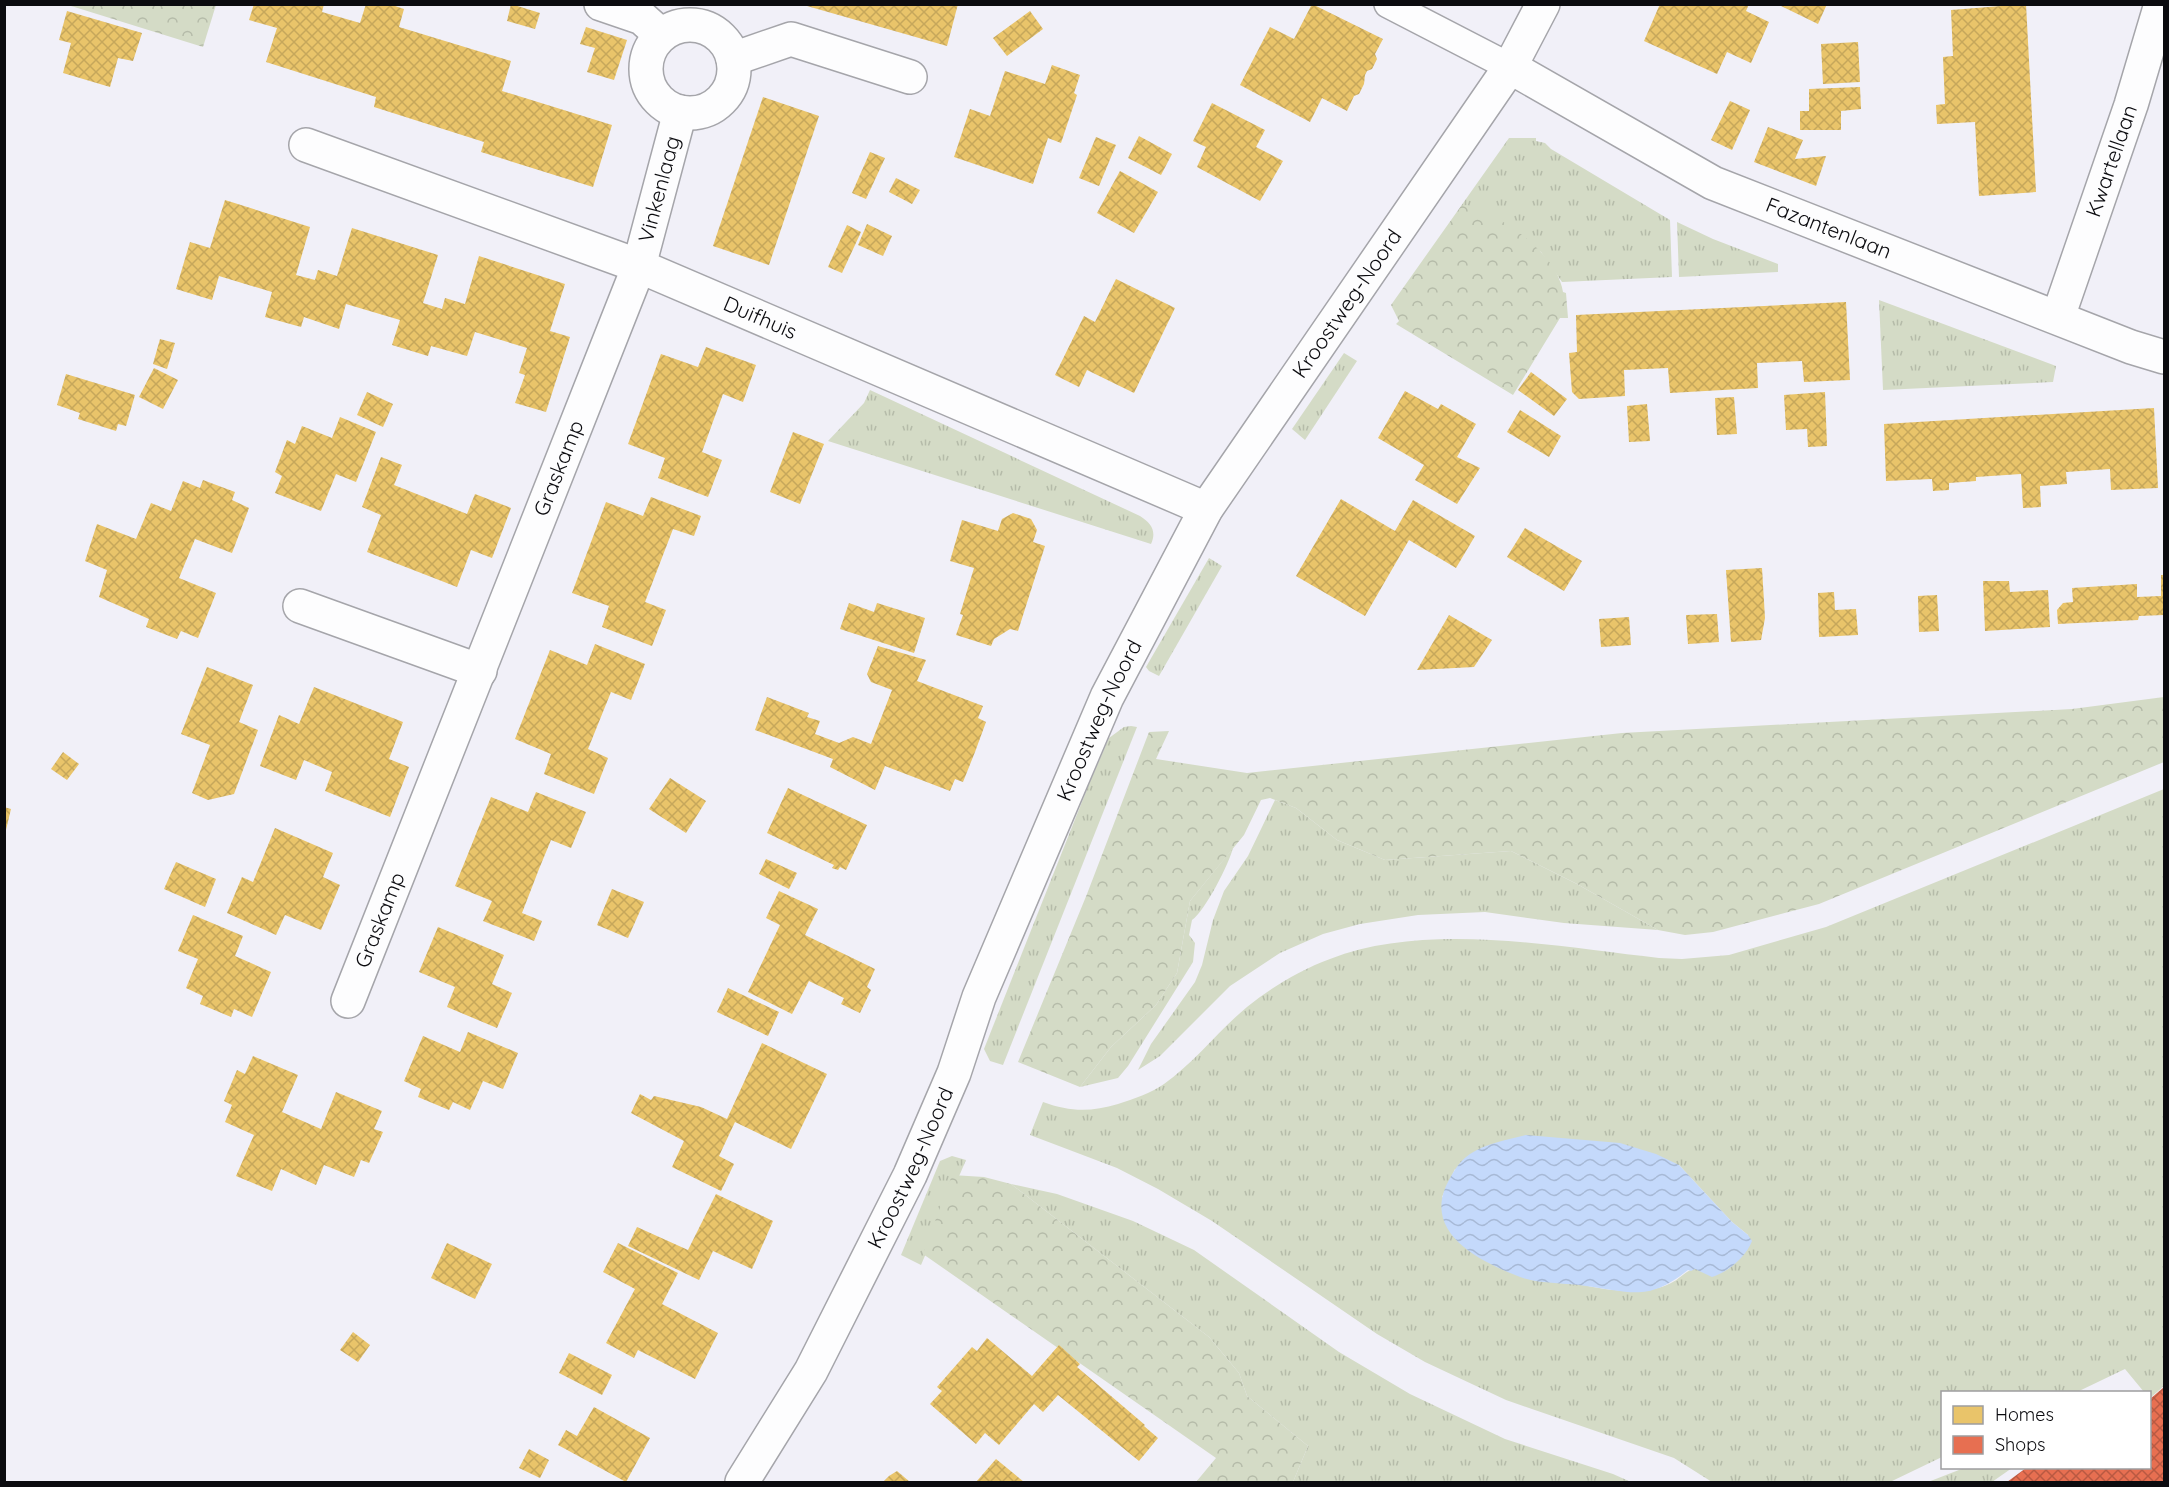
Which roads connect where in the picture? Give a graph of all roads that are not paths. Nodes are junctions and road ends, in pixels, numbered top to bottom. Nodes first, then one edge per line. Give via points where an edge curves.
1 (601, 4) edge
2 (1388, 4) edge
3 (1543, 4) edge
4 (2161, 4) edge
5 (661, 35) junction
6 (734, 59) junction
7 (1510, 67) junction
8 (910, 77) dead end
9 (680, 112) junction
10 (306, 146) dead end
11 (639, 266) junction
12 (2058, 317) junction
13 (2164, 357) edge
14 (1206, 509) junction
15 (300, 606) dead end
16 (480, 671) junction
17 (348, 1001) dead end
18 (742, 1482) edge

1 - 5 street via 642,18
2 - 7 lane
3 - 7 street, Kroostweg-Noord
4 - 12 street, Kwartellaan via 2131,105
5 - 6 street via 674,27 704,26 727,45
5 - 9 street, Vinkenlaag via 647,58 649,86 657,98
6 - 8 street via 790,39
6 - 9 street, Vinkenlaag via 730,88 721,100 702,110
7 - 12 street, Fazantenlaan via 1713,183
7 - 14 street, Kroostweg-Noord
9 - 11 street, Vinkenlaag
10 - 11 street, Duifhuis
11 - 14 street, Duifhuis
11 - 16 street, Graskamp
12 - 13 street, Fazantenlaan
14 - 18 street, Kroostweg-Noord via 1107,697 979,997 954,1072 910,1175 811,1371
15 - 16 street
16 - 17 street, Graskamp

